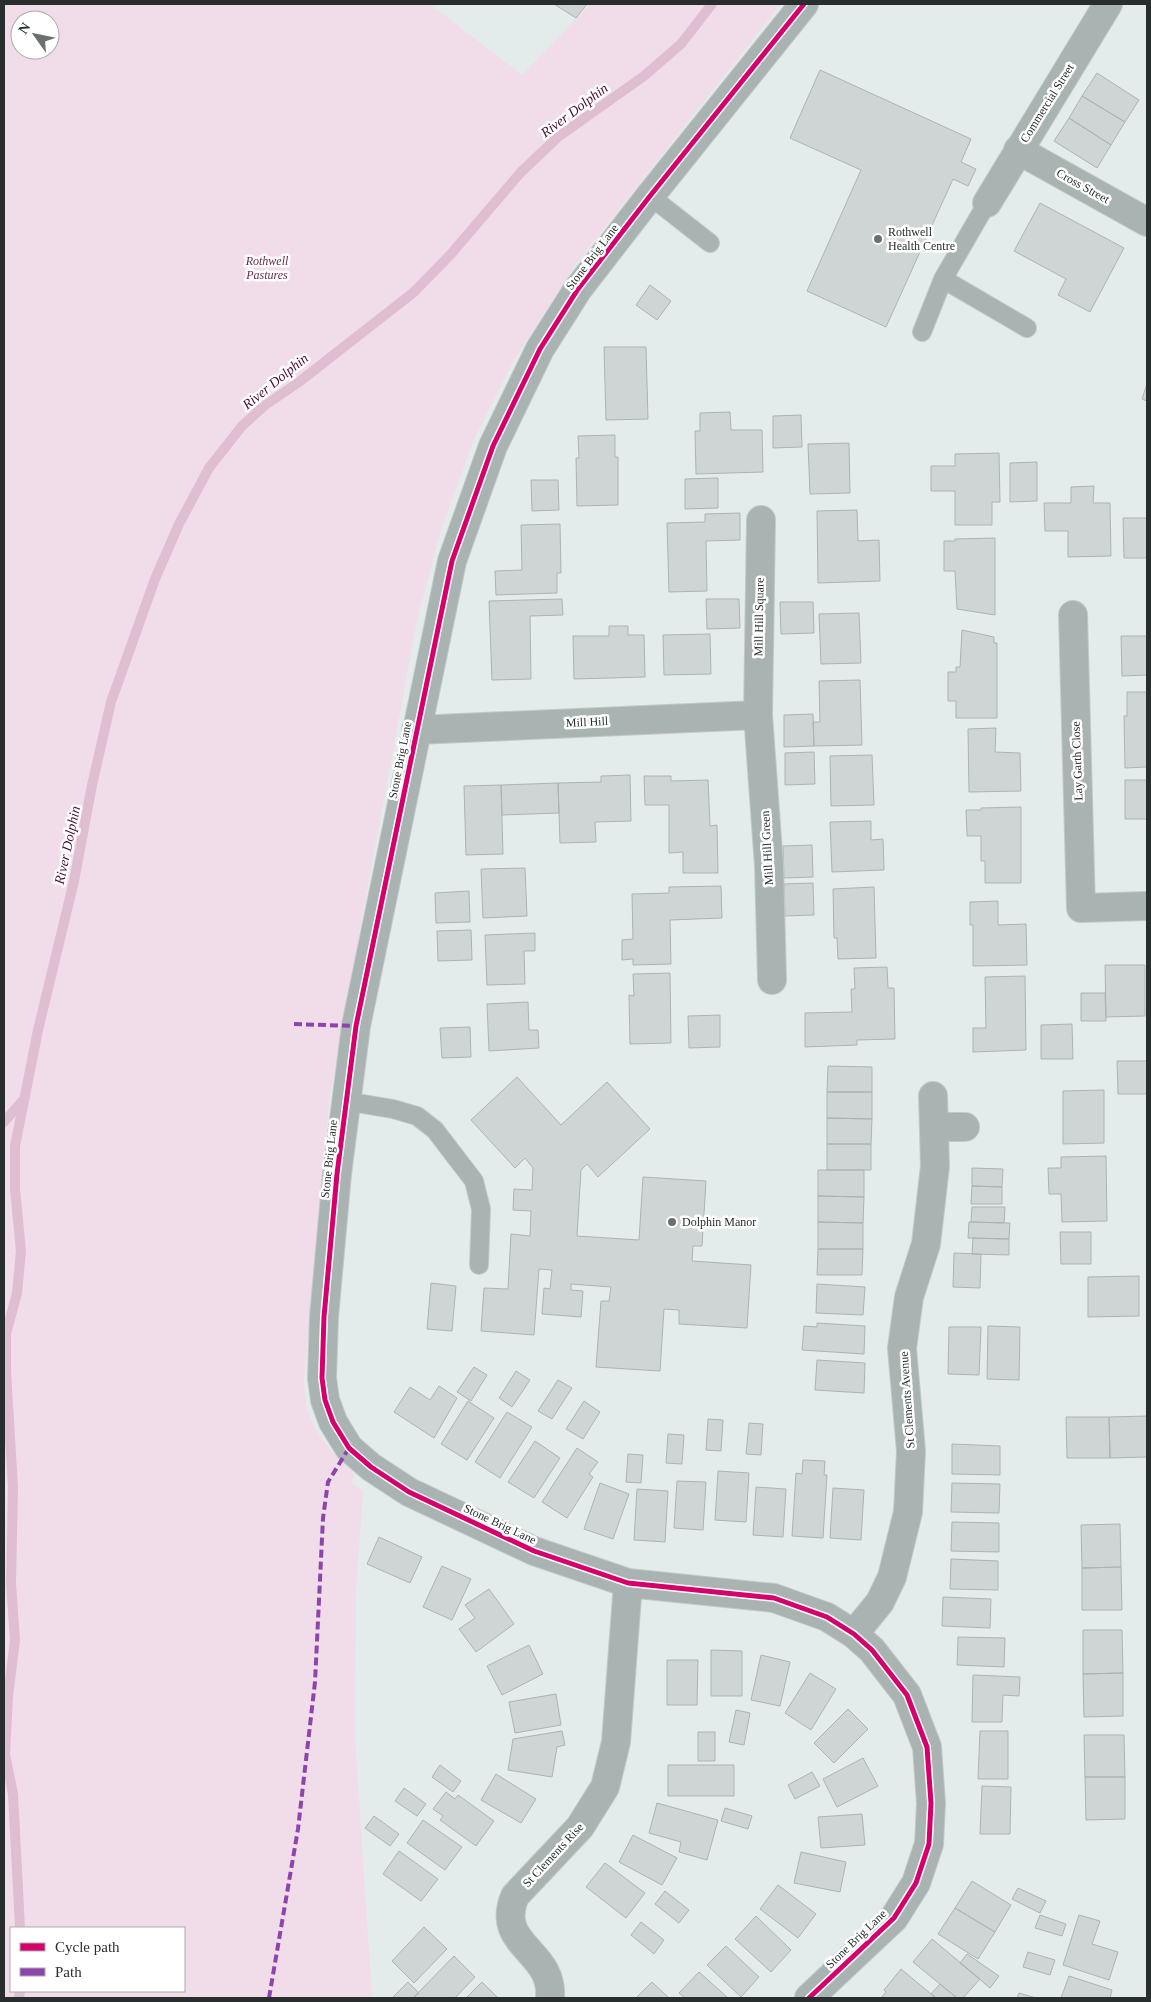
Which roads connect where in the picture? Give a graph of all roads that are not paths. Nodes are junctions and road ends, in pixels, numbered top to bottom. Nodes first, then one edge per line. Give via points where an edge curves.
1 (804, 4) edge
2 (1108, 4) edge
3 (1018, 150) junction
4 (650, 196) junction
5 (987, 203) joint
6 (1147, 222) edge
7 (710, 242) dead end
8 (943, 279) junction
9 (1027, 328) dead end
10 (922, 332) dead end
11 (761, 520) dead end
12 (1073, 615) dead end
13 (758, 715) junction
14 (416, 730) junction
15 (1147, 906) edge
16 (772, 980) dead end
17 (933, 1096) dead end
18 (345, 1101) junction
19 (935, 1127) junction
20 (965, 1127) dead end
21 (479, 1265) dead end
22 (628, 1583) junction
23 (854, 1634) junction
24 (550, 1998) edge
25 (808, 1998) edge

1 - 4 street, Stone Brig Lane
2 - 3 street, Commercial Street
3 - 5 street, Commercial Street
3 - 6 street, Cross Street
4 - 7 lane
4 - 14 street, Stone Brig Lane via 578,289 540,349 493,446 452,561
5 - 8 lane
8 - 9 lane
8 - 10 lane
11 - 13 street, Mill Hill Square
12 - 15 street, Lay Garth Close via 1082,908
13 - 14 street, Mill Hill
13 - 16 street, Mill Hill Green via 769,866
14 - 18 street, Stone Brig Lane via 356,1026
17 - 19 street, St Clements Avenue
18 - 21 lane via 393,1108 417,1116 435,1130 474,1181 481,1210
18 - 22 street, Stone Brig Lane via 324,1316 322,1378 333,1422 349,1448 409,1492 534,1551
19 - 20 street
19 - 23 street, St Clements Avenue via 935,1166 926,1244 909,1297 902,1348 911,1451 908,1512 892,1577 880,1602
22 - 23 street, Stone Brig Lane via 774,1598 827,1617
22 - 24 street, St Clements Rise via 616,1742 605,1787 580,1827 515,1896 510,1908 513,1933 546,1972
23 - 25 street, Stone Brig Lane via 872,1650 907,1695 927,1747 931,1803 929,1844 916,1884 894,1918

